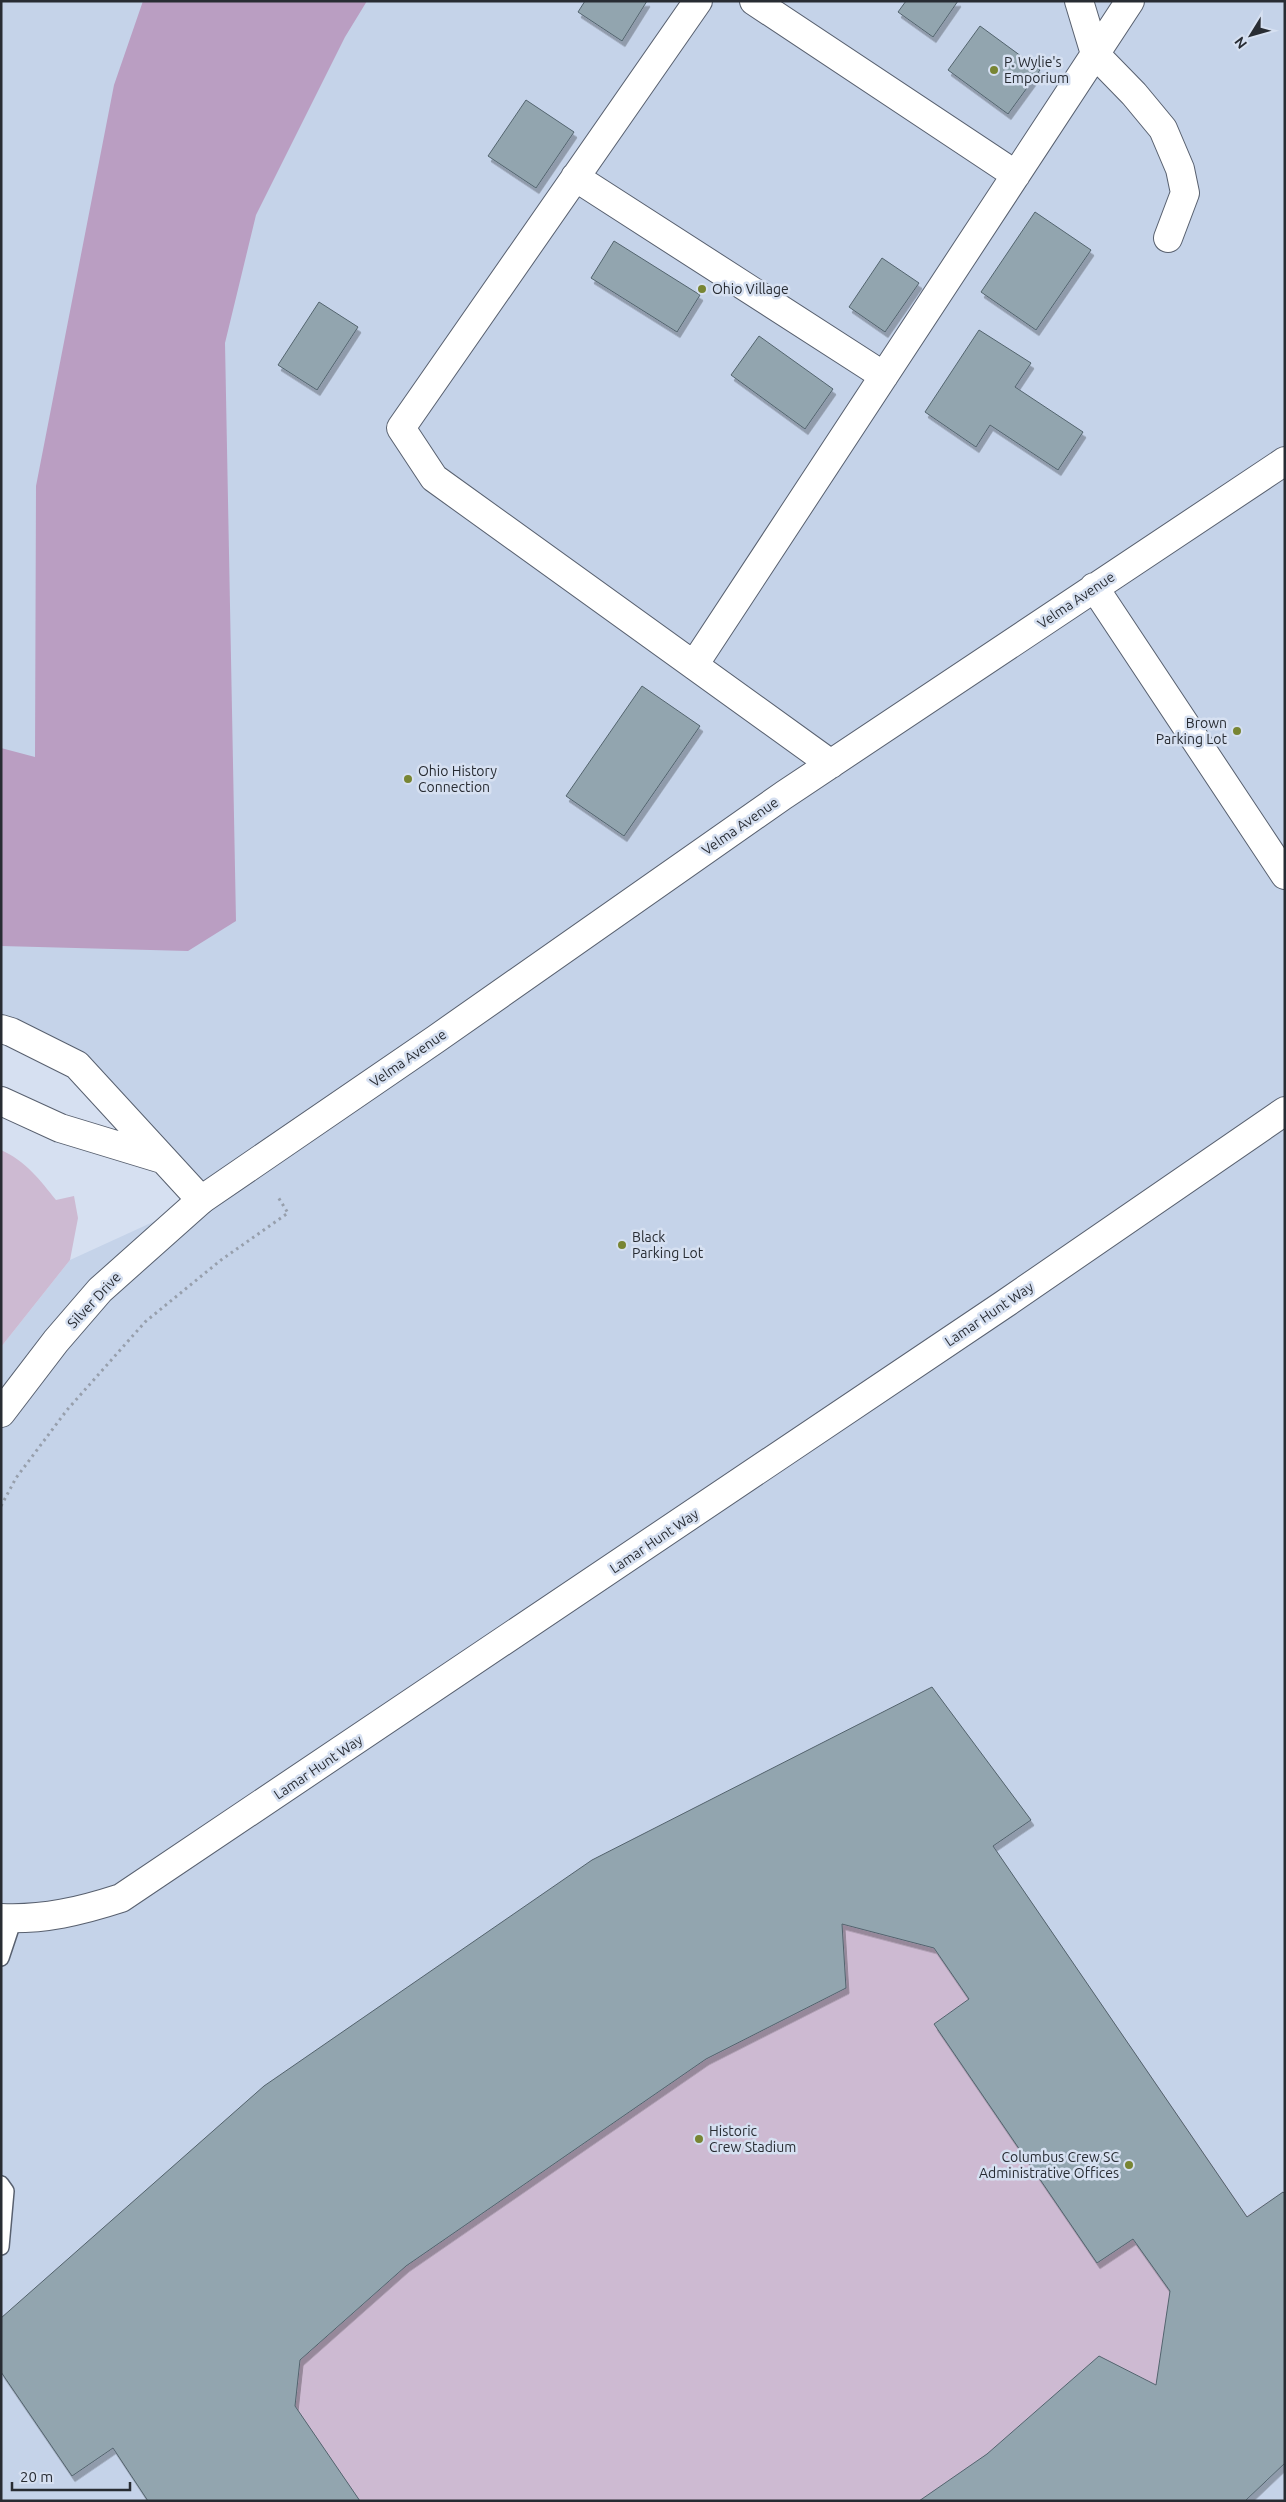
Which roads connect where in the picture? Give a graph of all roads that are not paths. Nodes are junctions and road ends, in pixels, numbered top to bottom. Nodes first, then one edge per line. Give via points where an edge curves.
1 (698, 1) edge
2 (754, 1) edge
3 (1079, 1) edge
4 (1130, 1) edge
5 (1095, 54) junction
6 (1016, 175) junction
7 (575, 177) junction
8 (1168, 238) dead end
9 (884, 376) junction
10 (1285, 461) edge
11 (1094, 588) junction
12 (694, 665) junction
13 (831, 764) junction
14 (1285, 875) edge
15 (1, 1029) edge
16 (1, 1102) edge
17 (1285, 1111) edge
18 (163, 1159) junction
19 (201, 1200) junction
20 (1, 1413) edge
21 (8, 1919) edge
22 (1, 1958) edge
23 (1, 2184) edge
24 (1, 2247) edge

1 - 7 street
2 - 6 street
3 - 5 street
4 - 5 street
5 - 6 street
5 - 8 street via 1163,130 1180,169 1185,193
6 - 9 street
7 - 9 street
7 - 12 street via 401,428 434,478
9 - 12 street
10 - 11 street, Velma Avenue
11 - 13 street, Velma Avenue
11 - 14 street
12 - 13 street
13 - 19 street, Velma Avenue
15 - 18 street via 77,1065
16 - 18 street via 60,1128
17 - 21 street, Lamar Hunt Way via 1003,1305 121,1898 74,1913
18 - 19 street
19 - 20 street, Silver Drive via 100,1290
21 - 22 lane
23 - 24 lane via 6,2190

